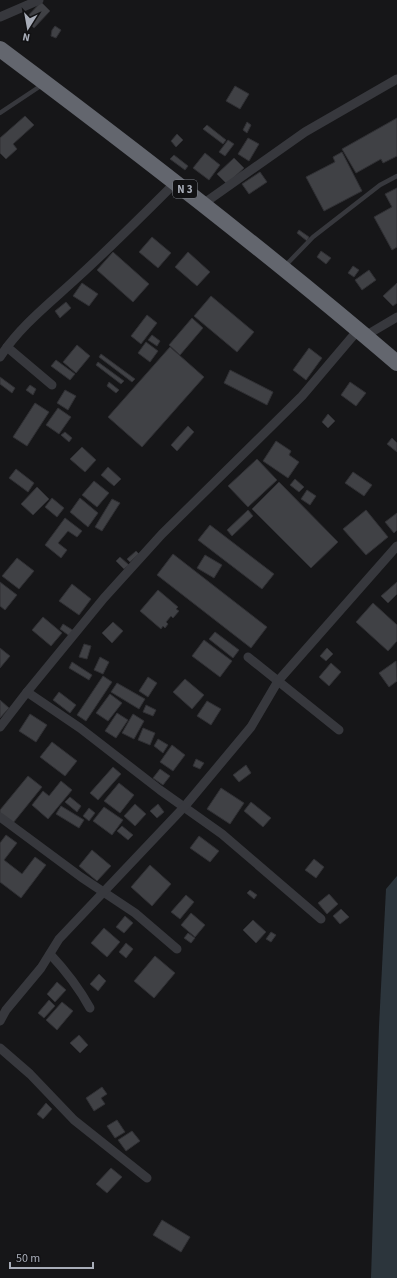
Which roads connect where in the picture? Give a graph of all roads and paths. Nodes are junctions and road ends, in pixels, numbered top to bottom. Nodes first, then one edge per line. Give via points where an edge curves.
1 (38, 0) edge
2 (0, 17) edge
3 (0, 49) edge
4 (397, 79) edge
5 (46, 83) junction
6 (0, 113) edge
7 (397, 176) edge
8 (176, 182) junction
9 (203, 204) junction
10 (282, 269) junction
11 (397, 317) edge
12 (361, 333) junction
13 (7, 347) junction
14 (0, 357) edge
15 (397, 363) edge
16 (52, 385) dead end
17 (397, 546) edge
18 (248, 657) dead end
19 (278, 681) junction
20 (27, 692) junction
21 (0, 727) edge
22 (339, 730) dead end
23 (184, 806) junction
24 (0, 817) edge
25 (103, 892) junction
26 (321, 919) dead end
27 (177, 949) dead end
28 (50, 954) junction
29 (90, 1008) dead end
30 (0, 1021) edge
31 (0, 1048) edge
32 (147, 1178) dead end

1 - 2 street
3 - 5 highway, N 3
4 - 9 street via 305,132
5 - 6 lane
5 - 8 highway, N 3
7 - 10 lane via 380,185 314,237
8 - 9 highway, N 3
8 - 13 street
9 - 10 highway, N 3
10 - 12 highway, N 3
11 - 12 street
12 - 15 highway, N 3
12 - 20 street via 302,396 162,534 104,598
13 - 14 street
13 - 16 street
17 - 19 street
18 - 19 street
19 - 22 street
19 - 23 street via 251,726
20 - 21 street
20 - 23 street via 80,728
23 - 25 street
23 - 26 street via 241,850
24 - 25 street
25 - 27 street via 135,913
25 - 28 street via 59,939
28 - 29 street via 65,970
28 - 30 street
31 - 32 street via 30,1074 74,1120

